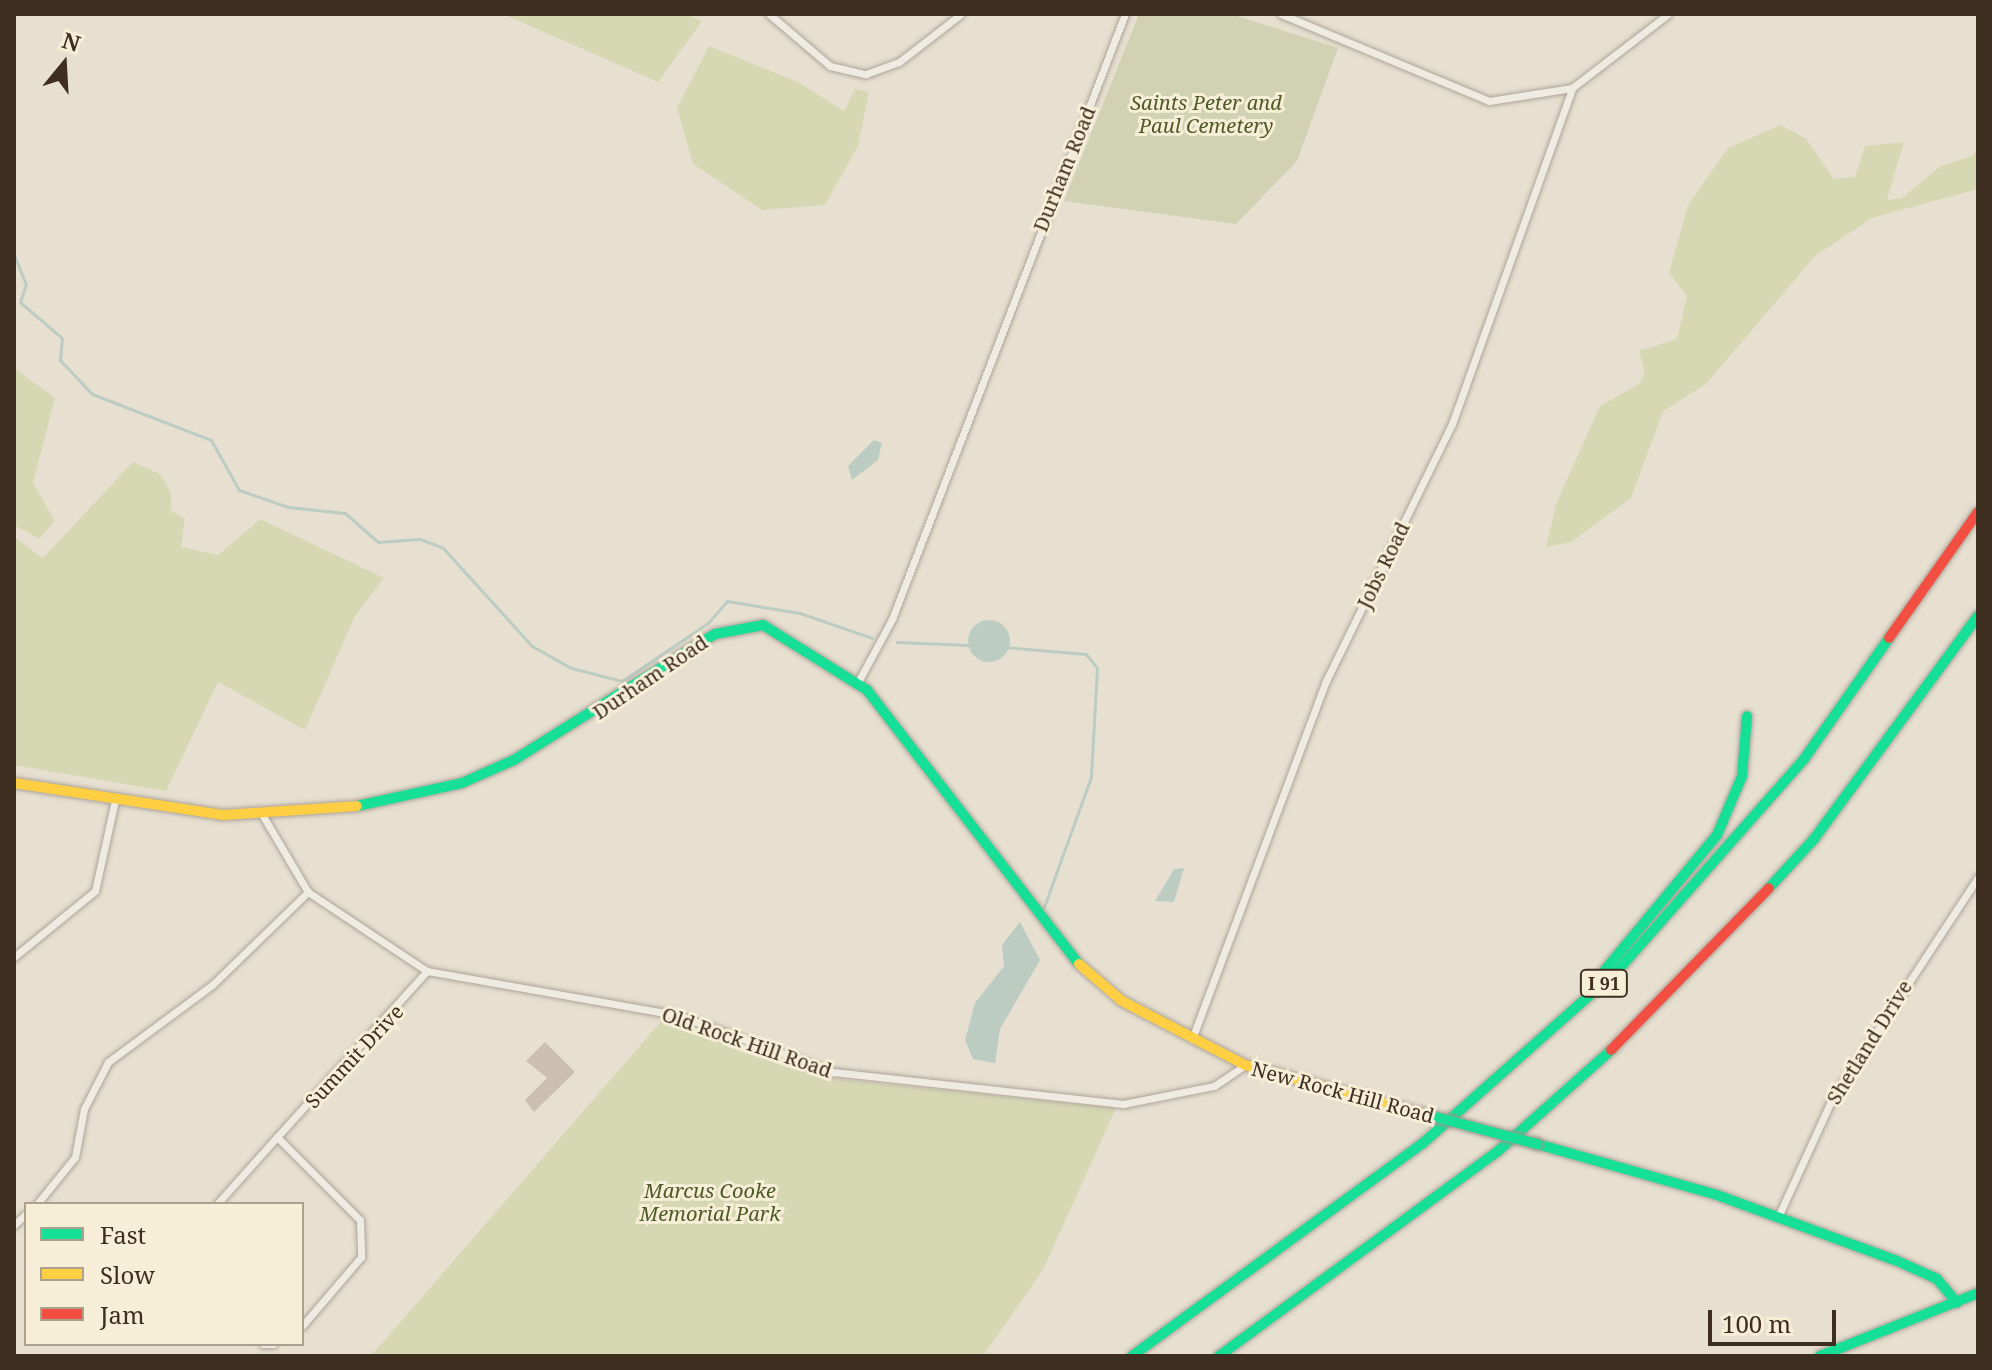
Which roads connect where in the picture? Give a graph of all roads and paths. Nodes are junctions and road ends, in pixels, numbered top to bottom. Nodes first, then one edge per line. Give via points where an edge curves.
1 (769, 14) edge
2 (961, 14) edge
3 (1125, 14) edge
4 (1281, 14) edge
5 (1668, 14) edge
6 (1572, 88) junction
7 (1978, 512) edge
8 (1978, 616) edge
9 (858, 682) junction
10 (1747, 716) dead end
11 (14, 783) edge
12 (115, 800) junction
13 (263, 816) junction
14 (1978, 877) edge
15 (308, 892) junction
16 (14, 957) edge
17 (427, 971) junction
18 (1582, 1005) junction
19 (1191, 1042) junction
20 (1245, 1065) junction
21 (277, 1137) junction
22 (39, 1202) edge
23 (219, 1202) edge
24 (1778, 1217) junction
25 (1978, 1293) edge
26 (1957, 1303) junction
27 (304, 1324) edge
28 (1132, 1356) edge
29 (1219, 1356) edge
30 (1820, 1356) edge

1 - 2 street via 830,66 866,74 899,62
3 - 9 street, Durham Road via 892,619
4 - 6 street via 1489,101
5 - 6 street
6 - 19 street, Jobs Road via 1452,424 1326,681
7 - 18 main road, I 91 via 1780,788
8 - 29 main road, I 91 via 1814,839 1657,1009 1486,1161
9 - 13 main road, Durham Road via 786,636 741,624 715,634 567,732 462,783 360,806
9 - 19 main road, New Rock Hill Road via 1076,961 1122,1001
10 - 18 main road via 1742,776 1721,828
11 - 12 main road, Durham Road
12 - 13 main road, Durham Road
12 - 16 street via 95,891
13 - 15 street, Old Rock Hill Road
14 - 24 street, Shetland Drive via 1831,1101
15 - 17 street, Old Rock Hill Road
15 - 22 street via 212,985 108,1062 84,1109 75,1157
17 - 20 street, Old Rock Hill Road via 677,1015 833,1072 1123,1104 1214,1086
17 - 21 street, Summit Drive
18 - 28 main road, I 91 via 1422,1144
19 - 20 main road, New Rock Hill Road
20 - 24 main road, New Rock Hill Road, bridge via 1537,1144
21 - 23 street, Summit Drive
21 - 27 street via 364,1231 361,1257
24 - 26 main road, New Rock Hill Road via 1919,1269
25 - 26 main road
26 - 30 main road

